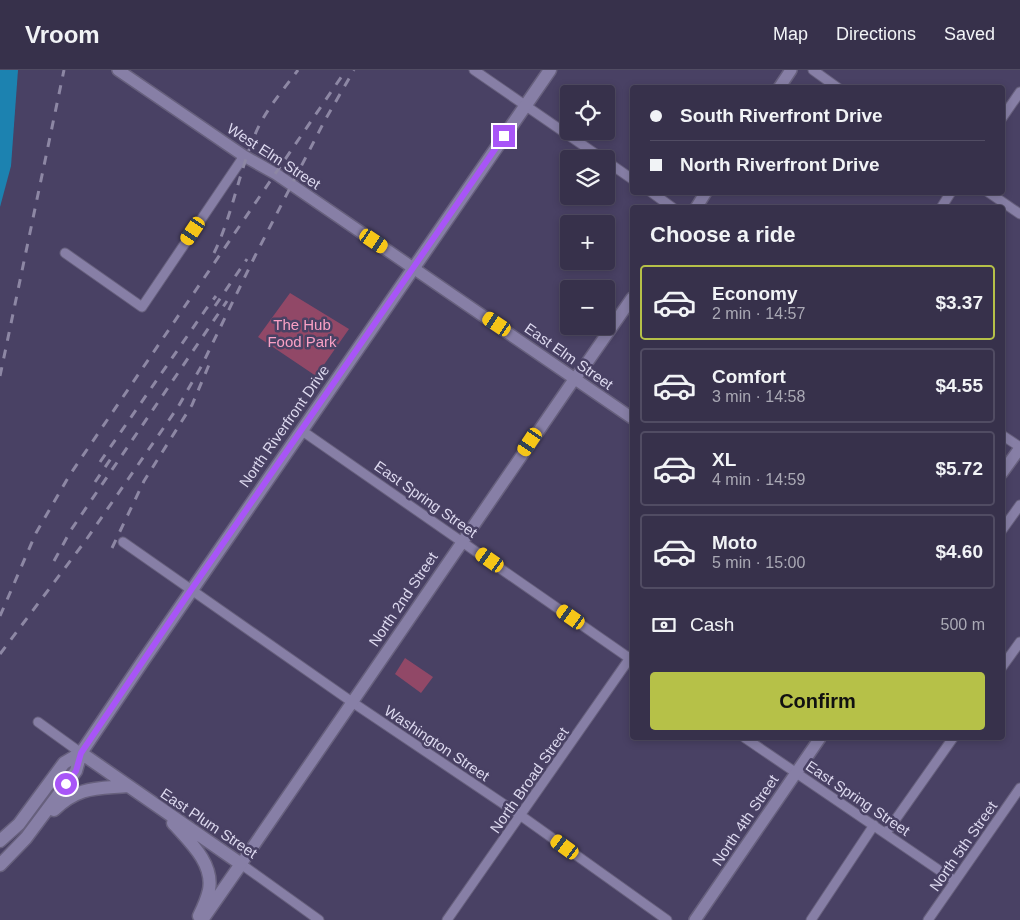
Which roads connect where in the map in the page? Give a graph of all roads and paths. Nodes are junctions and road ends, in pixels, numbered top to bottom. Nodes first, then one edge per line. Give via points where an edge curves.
1 (118, 70) edge
2 (474, 70) edge
3 (550, 70) edge
4 (791, 70) edge
5 (813, 70) edge
6 (781, 85) edge
7 (834, 85) edge
8 (1020, 92) edge
9 (525, 106) junction
10 (1005, 114) edge
11 (590, 150) edge
12 (244, 156) junction
13 (615, 167) edge
14 (630, 178) edge
15 (655, 195) edge
16 (992, 195) edge
17 (669, 205) edge
18 (1020, 214) edge
19 (65, 253) dead end
20 (413, 268) junction
21 (630, 301) edge
22 (575, 378) junction
23 (630, 417) edge
24 (301, 430) junction
25 (1005, 437) edge
26 (1020, 448) edge
27 (1005, 469) edge
28 (1020, 505) edge
29 (1005, 526) edge
30 (462, 540) junction
31 (123, 542) dead end
32 (191, 590) junction
33 (1020, 642) edge
34 (630, 657) edge
35 (630, 661) edge
36 (1005, 664) edge
37 (352, 702) junction
38 (38, 722) dead end
39 (748, 740) edge
40 (819, 740) edge
41 (952, 740) edge
42 (81, 753) junction
43 (796, 773) junction
44 (128, 786) junction
45 (1020, 788) edge
46 (161, 809) junction
47 (520, 815) junction
48 (874, 825) junction
49 (886, 834) junction
50 (26, 838) junction
51 (0, 841) edge
52 (241, 864) junction
53 (0, 865) edge
54 (955, 881) junction
55 (198, 920) edge
56 (202, 920) edge
57 (319, 920) edge
58 (447, 920) edge
59 (667, 920) edge
60 (696, 920) edge
61 (811, 920) edge
62 (928, 920) edge

1 - 12 street, West Elm Street
2 - 9 street
3 - 9 main road, North Riverfront Drive
4 - 6 street
5 - 7 street
8 - 10 street
9 - 11 street
9 - 20 main road, North Riverfront Drive
12 - 19 street via 142,306
12 - 20 street, West Elm Street via 276,174
13 - 14 street
15 - 17 street
16 - 18 street
20 - 22 street, East Elm Street
20 - 24 main road, North Riverfront Drive
21 - 22 street, North 2nd Street
22 - 23 street, East Elm Street
22 - 30 street, North 2nd Street
24 - 30 street, East Spring Street
24 - 32 main road, North Riverfront Drive
25 - 26 street
26 - 27 street
28 - 29 street
30 - 34 street, East Spring Street
30 - 37 street, North 2nd Street
31 - 32 street, Washington Street
32 - 37 street, Washington Street
32 - 42 main road, North Riverfront Drive
33 - 36 street
35 - 47 street, North Broad Street
37 - 47 street, Washington Street
37 - 52 street, North 2nd Street
38 - 42 street
39 - 43 street, East Spring Street
40 - 43 street, North 4th Street
41 - 49 street
42 - 44 main road, East Plum Street
42 - 50 main road via 76,771
42 - 51 main road via 64,763 19,824
43 - 48 street, East Spring Street
43 - 60 street, North 4th Street
44 - 46 main road, East Plum Street
44 - 50 main road via 84,790 71,796
45 - 54 street, North 5th Street
46 - 52 main road, East Plum Street
46 - 55 main road via 206,865 208,892
47 - 58 street, North Broad Street
47 - 59 street, Washington Street
48 - 49 street, East Spring Street
48 - 61 street
49 - 54 street, East Spring Street
50 - 53 main road
52 - 56 main road, North 2nd Street
52 - 57 street, East Plum Street
54 - 62 street, North 5th Street

